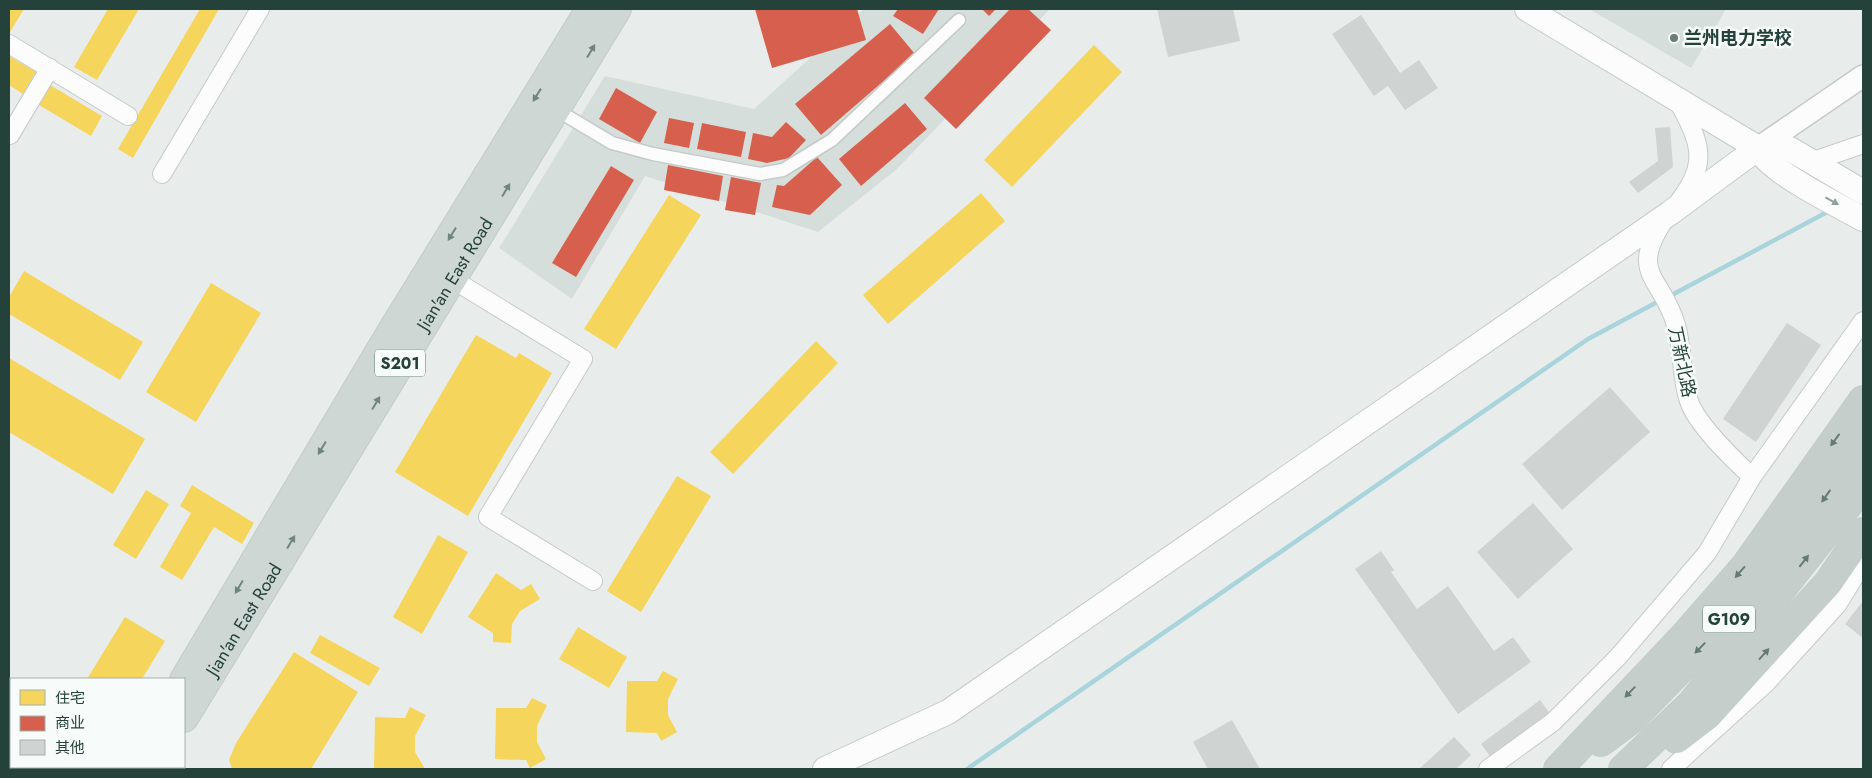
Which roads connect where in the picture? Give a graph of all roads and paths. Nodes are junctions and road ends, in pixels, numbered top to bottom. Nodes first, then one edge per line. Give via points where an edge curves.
1 (260, 9) edge
2 (590, 9) edge
3 (616, 9) edge
4 (1527, 9) edge
5 (959, 20) dead end
6 (9, 44) edge
7 (50, 68) junction
8 (1863, 76) edge
9 (1678, 100) junction
10 (556, 109) junction
11 (128, 116) dead end
12 (9, 134) edge
13 (1863, 144) edge
14 (1758, 148) junction
15 (1818, 166) junction
16 (162, 174) dead end
17 (1863, 192) edge
18 (1670, 213) junction
19 (1863, 219) edge
20 (452, 279) junction
21 (1863, 321) edge
22 (1863, 400) edge
23 (1863, 442) edge
24 (1752, 478) junction
25 (1863, 486) edge
26 (1863, 532) edge
27 (1863, 563) edge
28 (593, 581) dead end
29 (185, 678) edge
30 (185, 716) edge
31 (825, 769) edge
32 (1488, 769) edge
33 (1558, 769) edge
34 (1565, 769) edge
35 (1623, 769) edge
36 (1638, 769) edge
37 (1671, 769) edge

1 - 16 street
2 -> 29 main road, Jian'an East Road / S201 via 390,334
10 -> 3 main road, Jian'an East Road / S201
4 - 9 main road
5 - 10 street via 832,140 783,170 760,174 612,143
6 - 7 street
7 - 11 street
7 - 12 street
8 - 14 street
9 - 14 main road
9 - 18 street, 万新北路 via 1690,122 1700,155 1692,185
20 -> 10 main road, Jian'an East Road / S201
13 - 15 street
14 - 15 main road via 1790,150
14 - 18 main road
14 -> 19 main road via 1762,158 1800,184
15 - 17 main road
18 - 24 street, 万新北路 via 1654,237 1647,260 1676,324 1689,402 1729,455
18 - 31 main road via 948,712
20 - 28 street via 583,359 488,517
30 -> 20 main road, Jian'an East Road / S201
21 - 24 street
22 -> 33 highway via 1746,565 1684,636
23 -> 34 highway, G109 via 1771,576 1632,719
24 - 32 street via 1707,553 1618,658 1553,722
35 -> 25 highway, G109 via 1692,703
36 -> 26 highway via 1707,716 1828,583
27 - 37 street via 1837,605 1766,682

